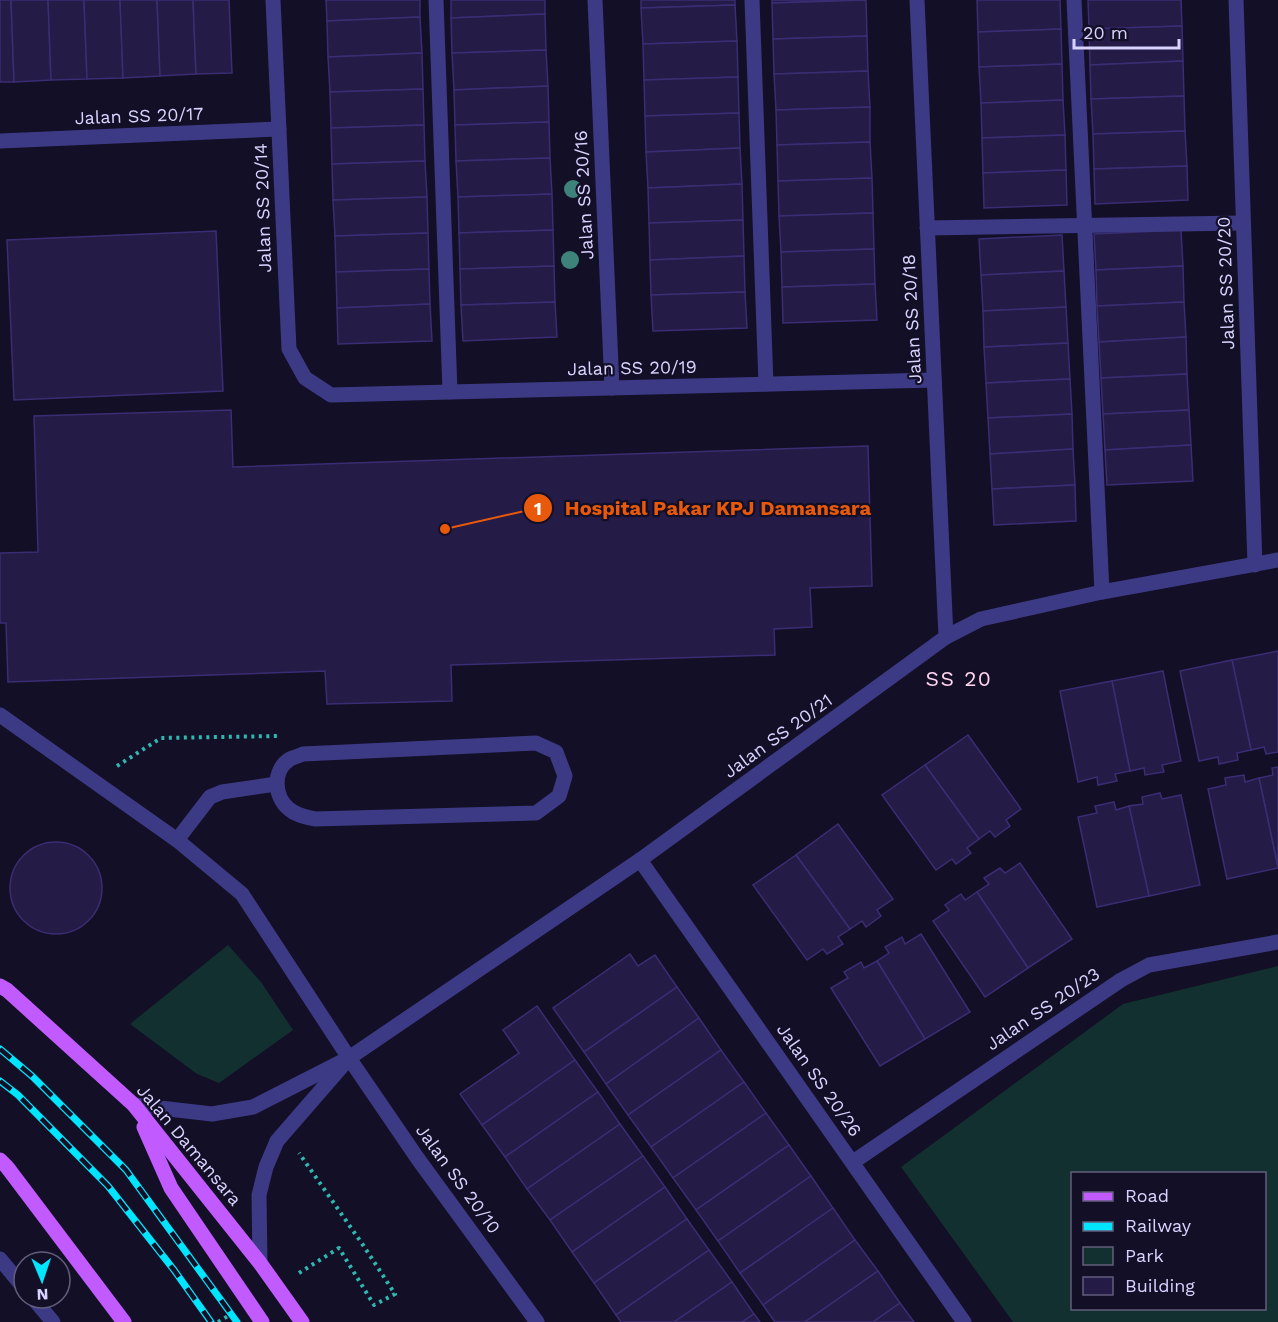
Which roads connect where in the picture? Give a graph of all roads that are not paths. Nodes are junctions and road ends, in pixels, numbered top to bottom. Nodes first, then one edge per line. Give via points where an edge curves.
1 (273, 0) edge
2 (436, 0) edge
3 (595, 0) edge
4 (752, 0) edge
5 (917, 0) edge
6 (1074, 0) edge
7 (1236, 0) edge
8 (279, 129) junction
9 (0, 141) edge
10 (1243, 223) junction
11 (1085, 225) junction
12 (927, 228) junction
13 (934, 380) junction
14 (766, 384) junction
15 (612, 388) junction
16 (450, 392) junction
17 (331, 395) joint
18 (1278, 560) edge
19 (1255, 565) junction
20 (1102, 592) junction
21 (946, 637) junction
22 (0, 715) edge
23 (276, 784) junction
24 (177, 840) junction
25 (640, 860) junction
26 (1278, 942) edge
27 (0, 986) edge
28 (349, 1058) junction
29 (134, 1105) junction
30 (0, 1160) edge
31 (852, 1162) junction
32 (0, 1259) edge
33 (260, 1263) junction
34 (12, 1274) edge
35 (43, 1310) edge
36 (53, 1322) edge
37 (124, 1322) edge
38 (262, 1322) edge
39 (302, 1322) edge
40 (537, 1322) edge
41 (964, 1322) edge

1 - 8 street, Jalan SS 20/14
2 - 16 street
3 - 15 street, Jalan SS 20/16
4 - 14 street
5 - 12 street, Jalan SS 20/18
6 - 11 street
7 - 10 street, Jalan SS 20/20
8 - 9 street, Jalan SS 20/17
8 - 17 street, Jalan SS 20/14 via 289,349 305,378
10 - 11 street
10 - 19 street, Jalan SS 20/20
11 - 12 street
11 - 20 street
12 - 13 street, Jalan SS 20/18
13 - 14 street, Jalan SS 20/19
13 - 21 street, Jalan SS 20/18
14 - 15 street, Jalan SS 20/19
15 - 16 street, Jalan SS 20/19
16 - 17 street, Jalan SS 20/19
18 - 19 street, Jalan SS 20/21
19 - 20 street, Jalan SS 20/21
20 - 21 street, Jalan SS 20/21 via 981,619
21 - 25 street, Jalan SS 20/21
22 - 24 street, Jalan SS 20/10
23 - 23 street via 288,809 315,819 536,813 559,796 566,776 556,752 536,743 303,754 288,760 279,771
23 - 24 street via 210,797
24 - 28 street, Jalan SS 20/10 via 242,894
25 - 28 street, Jalan SS 20/21
25 - 31 street, Jalan SS 20/26
26 - 31 street, Jalan SS 20/23 via 1149,965
27 - 29 main road, Jalan Damansara
28 - 29 street, Jalan SS 20/21 via 254,1107 212,1114
28 - 33 street, Jalan SS 20/21 via 277,1141 260,1195
28 - 40 street, Jalan SS 20/10
29 - 33 main road, Jalan Damansara
29 - 38 main road via 171,1188
30 - 37 main road
31 - 41 street, Jalan SS 20/26
32 - 34 street
33 - 39 main road, Jalan Damansara
35 - 36 street

